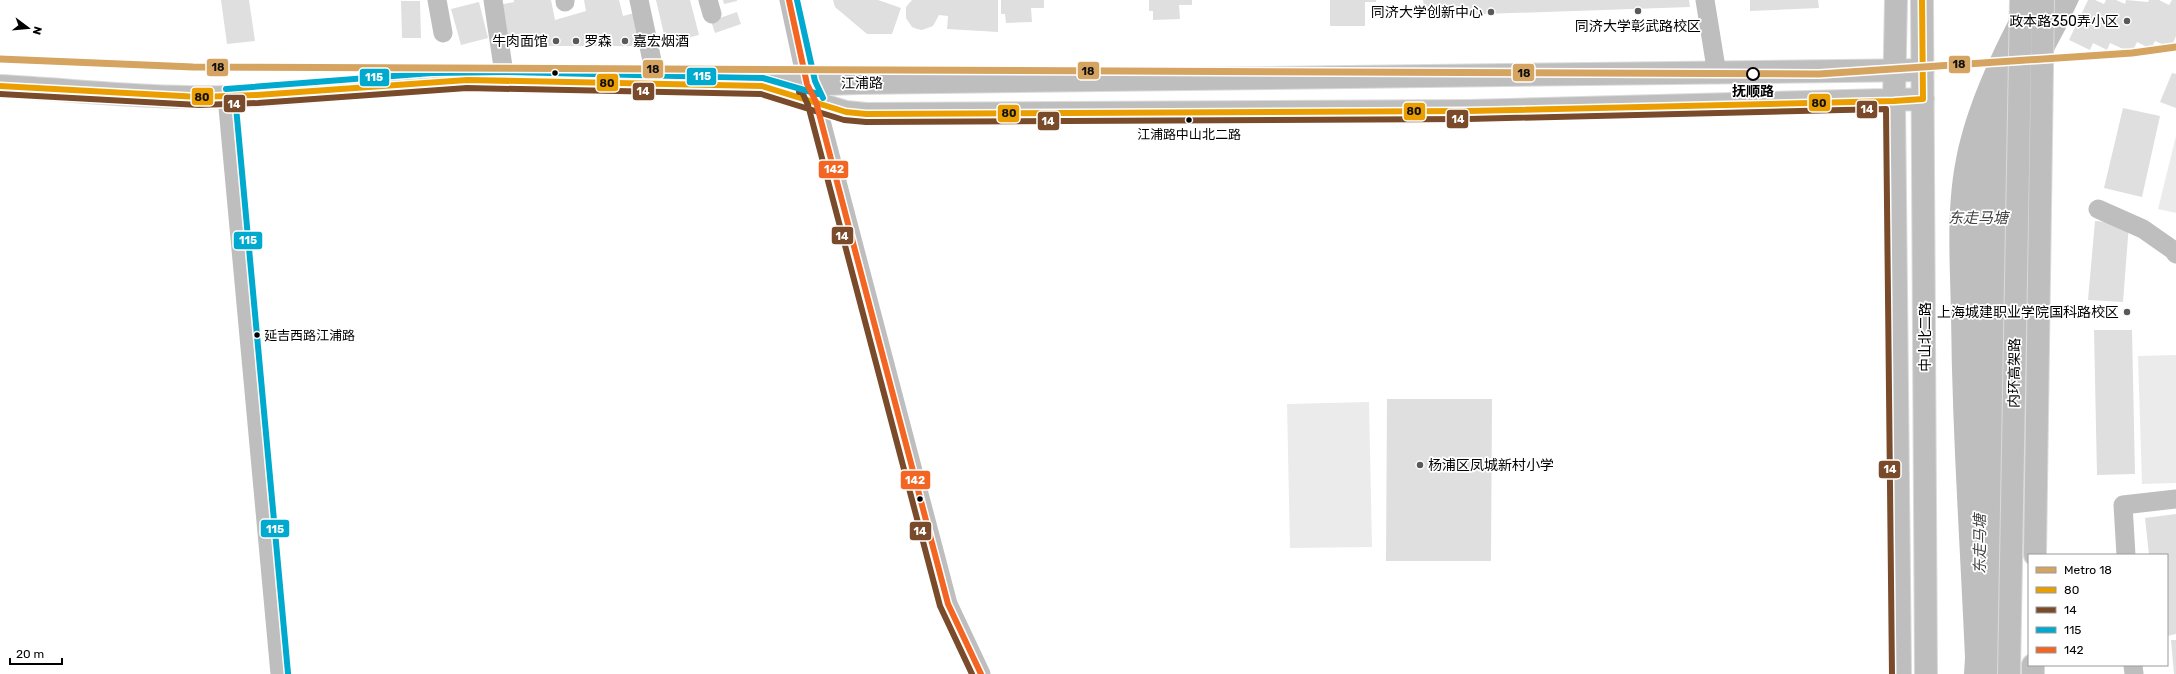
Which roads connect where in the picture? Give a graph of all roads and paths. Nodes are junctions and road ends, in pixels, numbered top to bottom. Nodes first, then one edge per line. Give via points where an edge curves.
1 (493, 0) edge
2 (639, 0) edge
3 (789, 0) edge
4 (1705, 0) edge
5 (1896, 0) edge
6 (1922, 0) edge
7 (2021, 0) edge
8 (2043, 0) edge
9 (441, 1) edge
10 (442, 33) dead end
11 (1923, 70) junction
12 (1894, 72) junction
13 (1717, 74) dead end
14 (505, 80) junction
15 (658, 84) junction
16 (0, 86) edge
17 (811, 93) junction
18 (227, 97) junction
19 (1923, 99) junction
20 (1894, 101) junction
21 (2098, 209) dead end
22 (2176, 254) edge
23 (2038, 332) junction
24 (2176, 499) edge
25 (2035, 554) edge
26 (2046, 554) edge
27 (2126, 554) edge
28 (280, 674) edge
29 (981, 674) edge
30 (1900, 674) edge
31 (1926, 674) edge
32 (2009, 674) edge

1 - 14 street
2 - 15 street
3 - 17 street
4 - 13 street
5 - 12 main road, 中山北二路
6 - 11 main road, 中山北二路
7 - 32 main road, 内环高架路
8 - 23 main road, 内环高架路
9 - 10 street
11 - 12 main road, 江浦路
11 - 19 main road, 中山北二路
12 - 17 main road, 江浦路
12 - 20 main road, 中山北二路
14 - 15 main road, 江浦路
14 - 18 main road, 江浦路 via 433,81
15 - 17 main road, 江浦路 via 762,86
16 - 18 main road, 江浦路
17 - 20 main road, 江浦路 via 852,113 874,114 1468,111
17 - 29 street via 948,604
18 - 28 street
19 - 20 main road, 江浦路
19 - 31 main road, 中山北二路
20 - 30 main road, 中山北二路
21 - 22 street via 2143,229
23 - 25 main road, 内环高架路
23 - 26 main road via 2045,400
24 - 27 street via 2123,505

